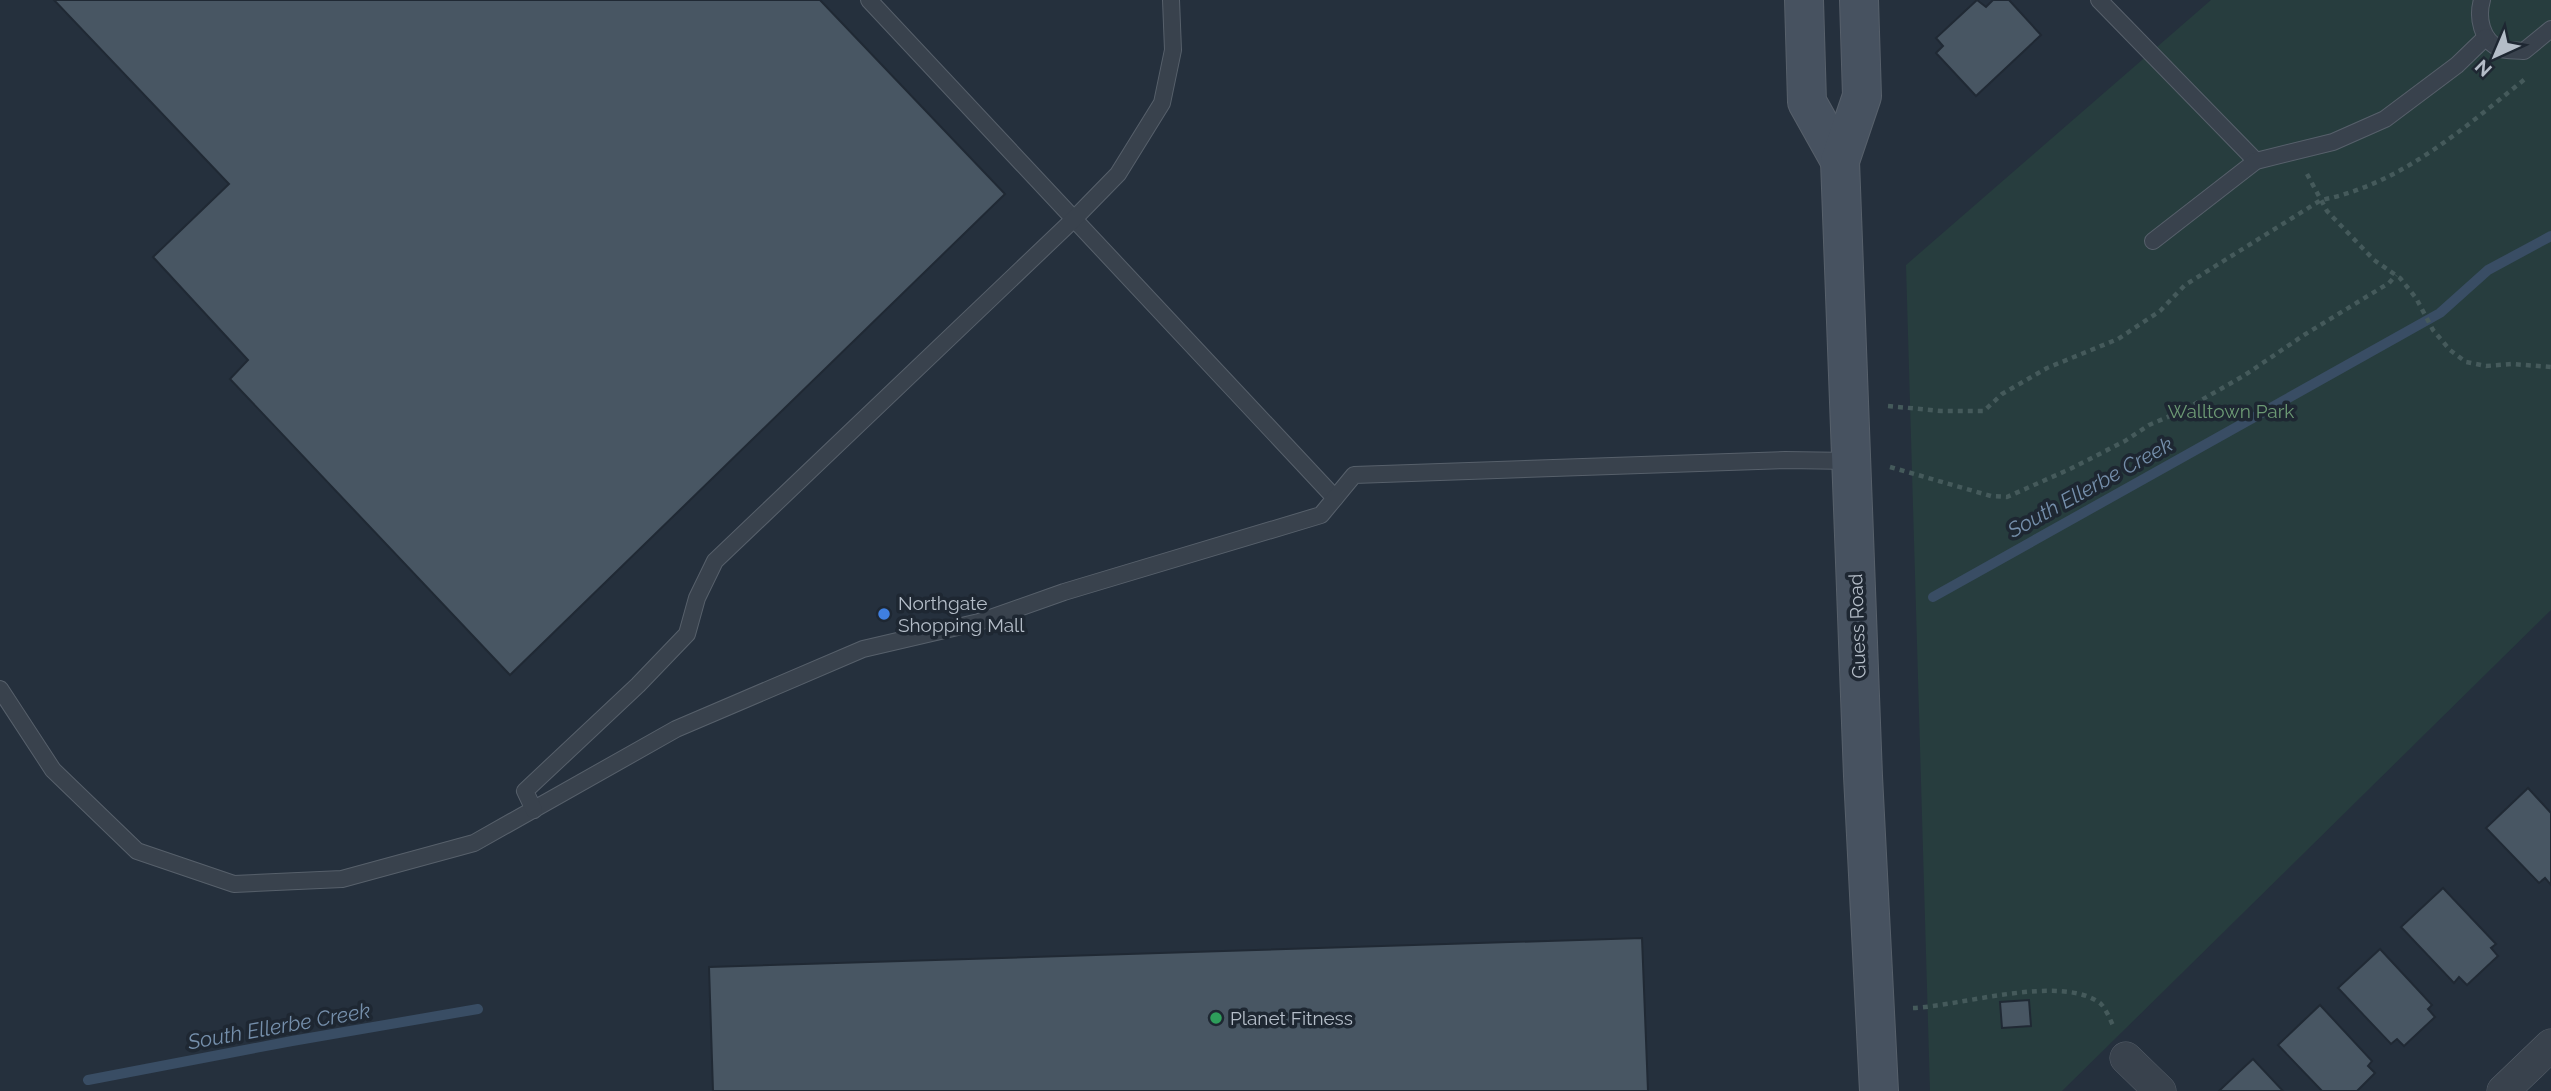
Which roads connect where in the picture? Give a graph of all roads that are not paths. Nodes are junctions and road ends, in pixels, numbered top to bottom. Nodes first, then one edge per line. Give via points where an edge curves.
1 (869, 0) edge
2 (1171, 0) edge
3 (1804, 0) edge
4 (1859, 0) edge
5 (2099, 0) edge
6 (2482, 0) edge
7 (2551, 29) edge
8 (2486, 37) junction
9 (1840, 161) junction
10 (2256, 161) junction
11 (1074, 219) junction
12 (2153, 241) dead end
13 (1851, 461) junction
14 (1335, 498) junction
15 (0, 689) edge
16 (534, 810) junction
17 (2551, 1045) edge
18 (2126, 1058) dead end
19 (1879, 1091) edge
20 (2160, 1091) edge
21 (2503, 1091) edge

1 - 11 lane
2 - 11 lane via 1173,50 1161,103 1118,174
3 - 9 main road, Guess Road via 1807,103
4 - 9 main road, Guess Road via 1862,96
5 - 10 lane
6 - 8 lane via 2478,13
7 - 8 lane via 2524,51 2501,49
8 - 10 lane via 2458,65 2385,119 2333,142
9 - 13 main road, Guess Road
10 - 12 lane
11 - 14 lane
11 - 16 lane via 715,561 697,598 687,634 525,790
13 - 14 lane via 1354,475
13 - 19 main road, Guess Road
14 - 16 lane via 1321,515 1300,522 979,622 863,649 676,729
15 - 16 lane via 52,770 137,852 234,884 342,879 474,843
17 - 21 street
18 - 20 street

